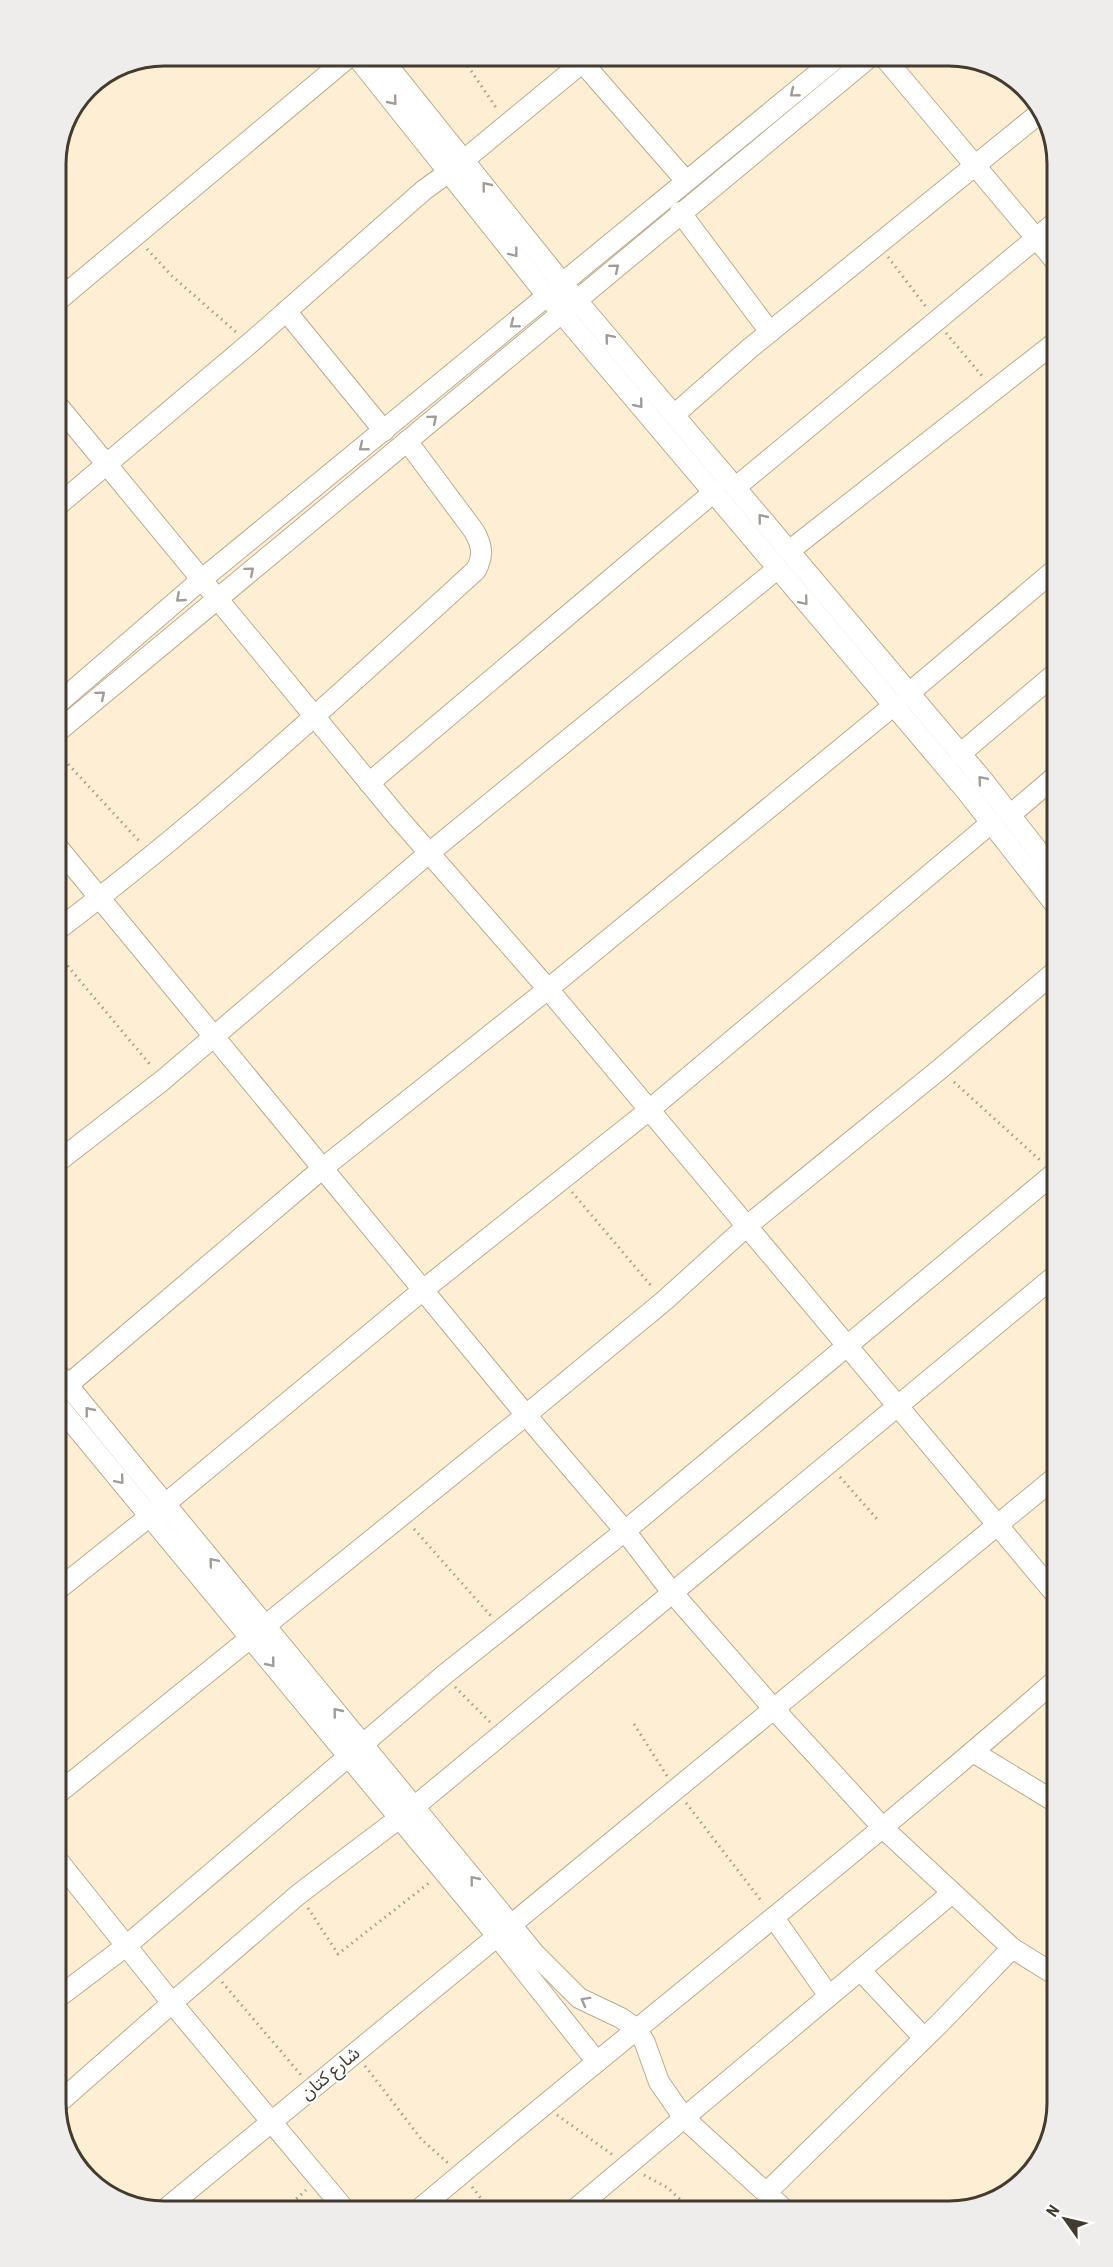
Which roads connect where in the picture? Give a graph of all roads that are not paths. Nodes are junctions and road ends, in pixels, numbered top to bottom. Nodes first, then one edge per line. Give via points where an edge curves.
1 (338, 66) edge
2 (365, 66) edge
3 (387, 66) edge
4 (577, 66) edge
5 (592, 66) edge
6 (827, 66) edge
7 (859, 66) edge
8 (892, 66) edge
9 (1035, 117) edge
10 (457, 166) junction
11 (978, 166) junction
12 (686, 181) junction
13 (680, 212) junction
14 (1047, 230) edge
15 (1036, 238) junction
16 (1047, 250) edge
17 (556, 290) junction
18 (66, 294) edge
19 (569, 307) junction
20 (286, 311) junction
21 (770, 332) junction
22 (1047, 350) edge
23 (66, 414) edge
24 (674, 415) junction
25 (384, 431) junction
26 (407, 441) junction
27 (107, 465) junction
28 (735, 487) junction
29 (714, 492) junction
30 (66, 499) edge
31 (789, 551) junction
32 (777, 569) junction
33 (1047, 576) edge
34 (201, 580) junction
35 (216, 599) junction
36 (851, 642) junction
37 (1047, 681) edge
38 (66, 696) edge
39 (901, 700) junction
40 (314, 718) junction
41 (66, 725) edge
42 (960, 753) junction
43 (369, 783) junction
44 (1047, 784) edge
45 (1010, 815) junction
46 (991, 823) junction
47 (429, 853) junction
48 (66, 858) edge
49 (1047, 861) edge
50 (1047, 894) edge
51 (99, 898) junction
52 (66, 923) edge
53 (1047, 979) edge
54 (548, 989) junction
55 (214, 1036) junction
56 (648, 1111) junction
57 (66, 1155) edge
58 (323, 1168) junction
59 (1047, 1180) edge
60 (747, 1226) junction
61 (1047, 1283) edge
62 (423, 1290) junction
63 (846, 1346) junction
64 (66, 1379) edge
65 (66, 1392) edge
66 (898, 1406) junction
67 (66, 1413) edge
68 (526, 1415) junction
69 (1047, 1485) edge
70 (158, 1510) junction
71 (999, 1524) junction
72 (625, 1531) junction
73 (66, 1583) edge
74 (1047, 1583) edge
75 (671, 1591) junction
76 (266, 1624) junction
77 (250, 1637) junction
78 (1047, 1689) edge
79 (773, 1708) junction
80 (364, 1744) junction
81 (974, 1752) junction
82 (348, 1757) junction
83 (66, 1787) edge
84 (1047, 1796) edge
85 (407, 1812) junction
86 (884, 1829) junction
87 (66, 1871) edge
88 (952, 1893) junction
89 (774, 1918) junction
90 (504, 1930) junction
91 (126, 1946) junction
92 (1012, 1948) junction
93 (861, 1970) junction
94 (1047, 1973) edge
95 (66, 1991) edge
96 (828, 1996) junction
97 (172, 2003) junction
98 (636, 2029) junction
99 (924, 2038) junction
100 (597, 2062) junction
101 (66, 2096) edge
102 (684, 2118) junction
103 (270, 2123) junction
104 (766, 2193) junction
105 (175, 2201) edge
106 (338, 2201) edge
107 (429, 2201) edge
108 (585, 2201) edge
109 (773, 2201) edge

1 - 18 street
2 -> 10 street
3 - 10 street
4 - 10 street
5 - 12 street
6 -> 12 street
7 - 13 street
8 - 11 street
9 - 11 street
10 - 17 street
10 - 20 street via 424,190
11 - 15 street
11 - 21 street
12 - 17 street
19 -> 13 street
13 - 21 street
14 - 15 street
15 - 16 street
15 - 28 street
17 - 19 street
17 -> 25 street
24 -> 19 street
26 -> 19 street
19 -> 29 street
20 - 25 street
20 - 27 street
21 - 24 street
22 - 31 street
23 - 27 street
24 - 28 street
25 -> 34 street
35 -> 26 street
26 - 40 street via 474,531 482,557 476,570
27 - 30 street
27 - 34 street
31 -> 28 street
29 - 32 street
29 - 43 street
31 - 36 street
32 -> 36 street
32 - 47 street
33 - 39 street
34 - 35 street
34 -> 38 street
35 - 40 street
41 -> 35 street
36 - 39 street
37 - 42 street
39 - 42 street
39 - 46 street
39 - 54 street
40 - 43 street
40 - 51 street
45 -> 42 street
43 - 47 street
44 - 45 street
45 - 49 street
46 - 50 street
46 - 56 street
47 - 54 street
47 - 55 street
48 - 51 street
51 - 52 street
51 - 55 street
53 - 60 street
54 - 56 street
54 - 58 street
55 - 57 street
55 - 58 street
56 - 60 street
56 - 62 street
58 - 62 street
58 - 64 street
59 - 63 street
60 - 63 street
60 - 68 street via 664,1301
61 - 66 street
62 - 68 street
62 - 70 street
63 - 66 street
63 - 72 street
70 -> 65 street
66 - 71 street
66 - 75 street
67 -> 70 street
68 - 72 street
68 - 76 street
69 - 71 street, شارع كتان
70 - 73 street
76 -> 70 street
70 - 77 street
71 - 74 street
71 - 79 street, شارع كتان
72 - 75 street
72 - 80 street
75 - 79 street
75 - 85 street
76 - 77 street
80 -> 76 street
77 -> 82 street
77 - 83 street
78 - 81 street
79 - 86 street
79 - 90 street, شارع كتان
80 - 82 street
80 - 85 street
81 - 84 street
81 - 86 street
82 - 85 street
82 - 91 street
90 -> 85 street
85 - 90 street via 444,1872
85 - 97 street via 299,1894
86 - 88 street
86 - 89 street
87 - 91 street
88 - 92 street
88 - 93 street
89 - 96 street
89 - 98 street
98 -> 90 street via 579,1998
90 - 100 street
90 - 103 street, شارع كتان
91 - 95 street
91 - 97 street
92 - 94 street
92 - 99 street
93 - 96 street
93 - 99 street
96 - 102 street
97 - 101 street
97 - 103 street
98 - 100 street
98 - 102 street via 659,2082
99 - 104 street
100 - 107 street
102 - 104 street
102 - 108 street
103 - 105 street, شارع كتان
103 - 106 street
104 - 109 street

